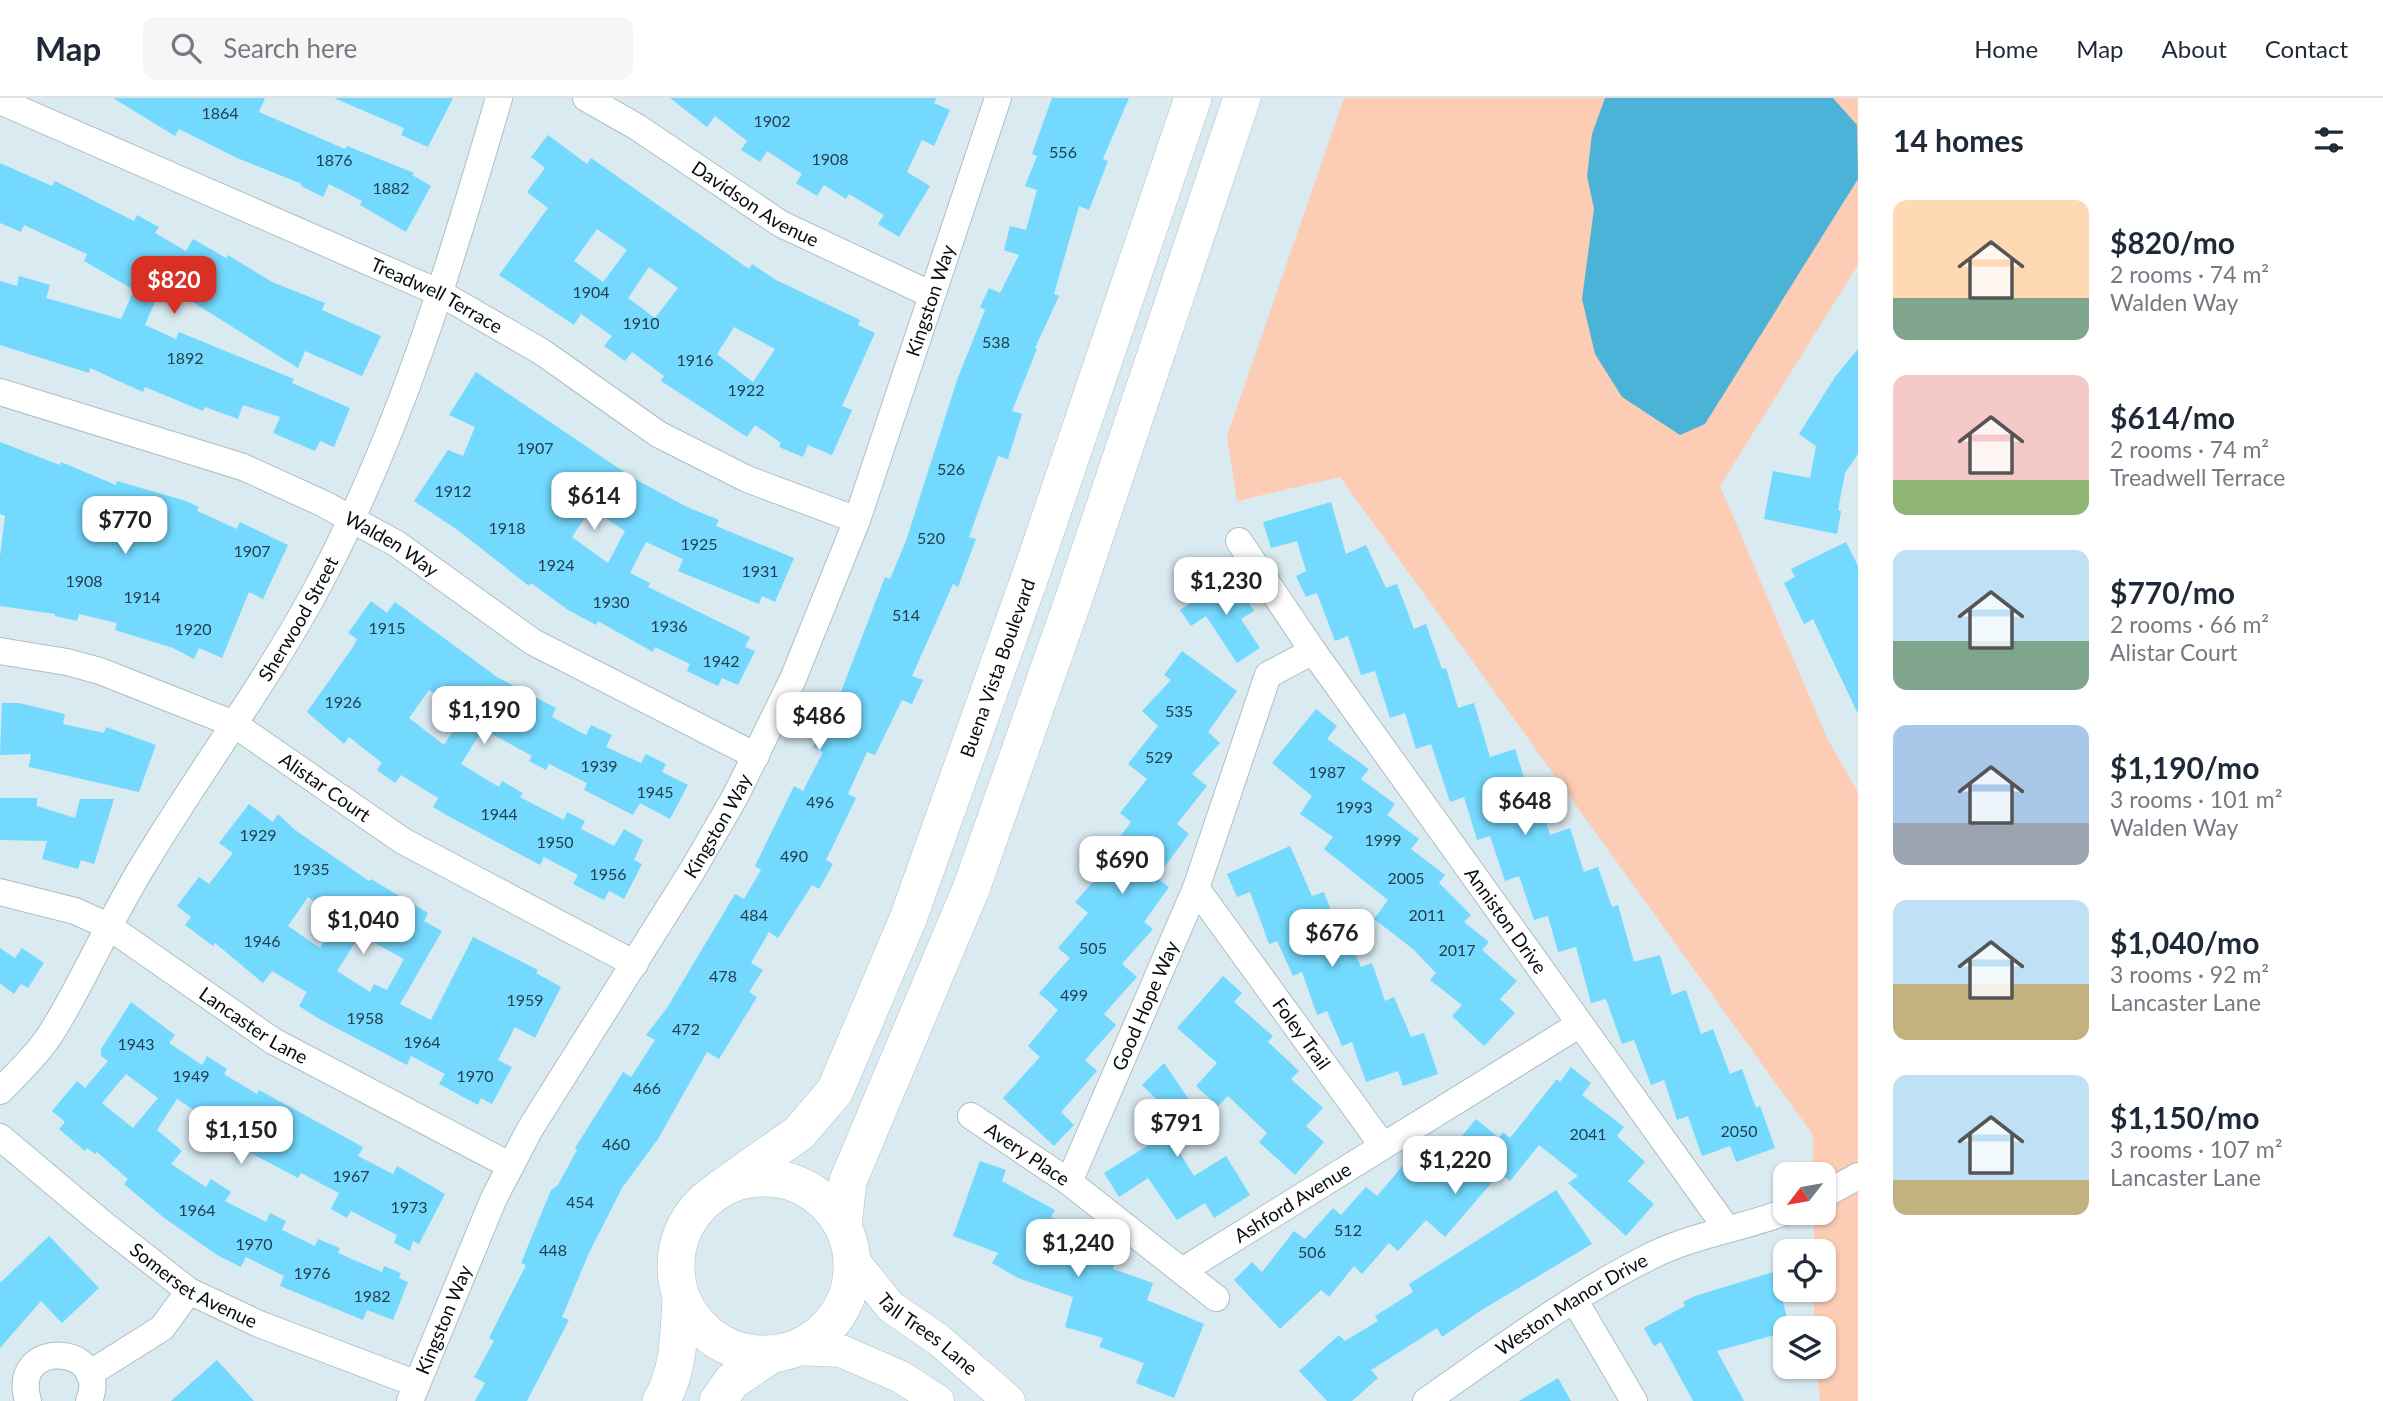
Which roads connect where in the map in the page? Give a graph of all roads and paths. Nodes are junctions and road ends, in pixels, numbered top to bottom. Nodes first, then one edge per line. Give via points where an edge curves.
1 (499, 98) edge
2 (586, 98) edge
3 (998, 98) edge
4 (1193, 98) edge
5 (1242, 98) edge
6 (0, 101) edge
7 (440, 293) junction
8 (932, 295) junction
9 (0, 392) edge
10 (352, 519) junction
11 (857, 520) junction
12 (1239, 541) dead end
13 (0, 651) edge
14 (1313, 651) junction
15 (234, 724) junction
16 (756, 756) junction
17 (1196, 888) junction
18 (0, 892) edge
19 (108, 926) junction
20 (635, 964) junction
21 (1580, 1024) junction
22 (0, 1091) edge
23 (971, 1116) dead end
24 (0, 1137) edge
25 (1383, 1146) junction
26 (510, 1166) junction
27 (1858, 1176) edge
28 (1069, 1182) junction
29 (721, 1188) junction
30 (1836, 1188) edge
31 (1773, 1215) edge
32 (1727, 1228) junction
33 (847, 1243) junction
34 (1182, 1271) junction
35 (190, 1291) junction
36 (681, 1298) junction
37 (1216, 1298) dead end
38 (1575, 1301) junction
39 (784, 1351) junction
40 (89, 1374) junction
41 (413, 1393) edge
42 (28, 1401) edge
43 (89, 1401) edge
44 (661, 1401) edge
45 (718, 1401) edge
46 (938, 1401) edge
47 (1009, 1401) edge
48 (1426, 1401) edge
49 (1634, 1401) edge

1 - 7 street, Sherwood Street
2 - 8 street, Davidson Avenue via 781,224
3 - 8 street, Kingston Way
4 - 29 main road, Buena Vista Boulevard via 908,919 835,1091 799,1133
5 - 33 main road via 971,889 848,1181
6 - 7 street, Treadwell Terrace
7 - 10 street, Sherwood Street
7 - 11 street, Treadwell Terrace via 542,352 658,434 747,479
8 - 11 street, Kingston Way
9 - 10 street, Walden Way via 243,467
10 - 15 street, Sherwood Street via 316,590
10 - 16 street, Walden Way via 397,544 533,642
11 - 16 street, Kingston Way via 793,679
12 - 14 street, Anniston Drive
13 - 15 street, Alistar Court via 100,671
14 - 17 street, Good Hope Way via 1268,675
14 - 21 street, Anniston Drive
15 - 19 street, Sherwood Street
15 - 20 street, Alistar Court via 403,841
16 - 20 street, Kingston Way
17 - 25 street, Foley Trail
17 - 28 street, Good Hope Way
18 - 19 street, Lancaster Lane via 75,911
19 - 22 street, Sherwood Street via 54,1029
19 - 26 street, Lancaster Lane via 273,1041
20 - 26 street, Kingston Way via 560,1078
21 - 25 street, Ashford Avenue
21 - 32 street, Anniston Drive
23 - 28 street, Avery Place
24 - 35 street, Somerset Avenue
25 - 34 street, Ashford Avenue
26 - 41 street, Kingston Way
27 - 30 street
28 - 34 street, Avery Place
29 - 33 main road, Buena Vista Boulevard via 748,1178 776,1178 803,1186 826,1203
29 - 36 main road, Buena Vista Boulevard via 701,1203 686,1223 677,1248
31 - 32 street, Weston Manor Drive
32 - 38 street, Weston Manor Drive via 1650,1256
33 - 39 main road via 850,1287 838,1314 820,1335
33 - 47 street, Tall Trees Lane via 891,1307
34 - 37 street, Avery Place
35 - 40 street via 162,1328
35 - 41 street, Somerset Avenue
36 - 39 main road, Buena Vista Boulevard via 696,1322 718,1341 744,1352
36 - 44 main road, Buena Vista Boulevard via 678,1341 669,1387
38 - 48 street, Weston Manor Drive
38 - 49 street
39 - 45 main road via 732,1381
39 - 46 street via 841,1351 901,1377
40 - 42 street via 65,1355 44,1357 29,1372
40 - 43 street

